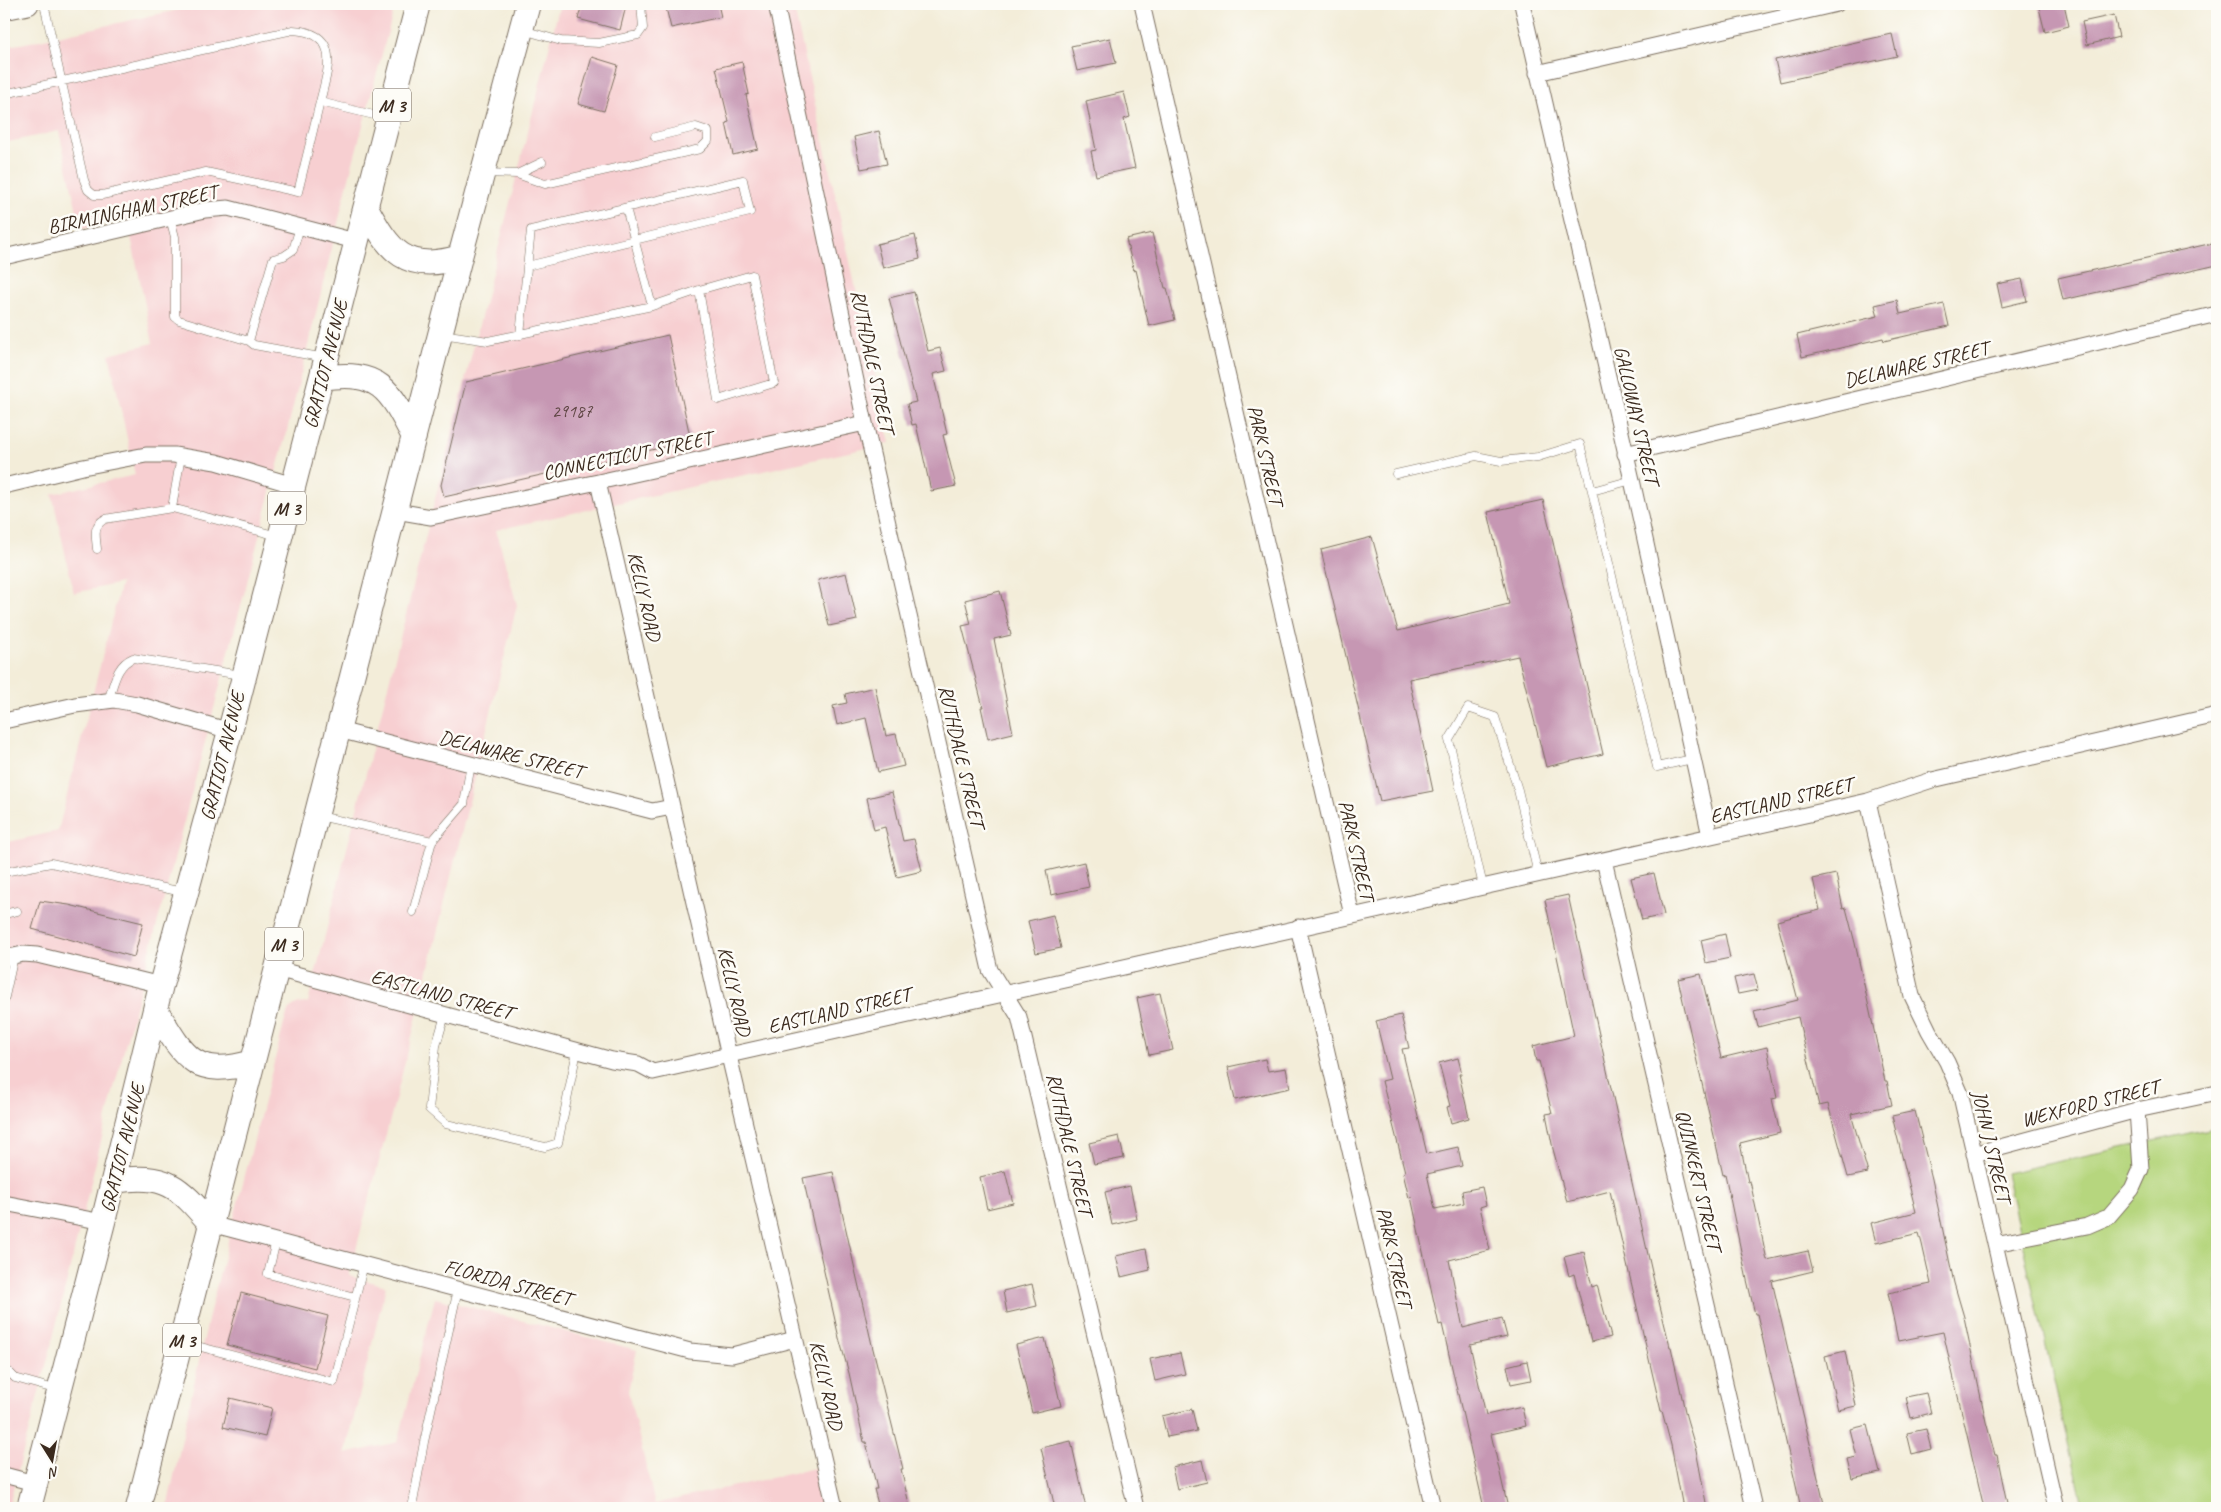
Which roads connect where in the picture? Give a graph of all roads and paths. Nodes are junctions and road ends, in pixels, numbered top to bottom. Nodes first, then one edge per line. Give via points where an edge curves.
1 (28, 4) edge
2 (44, 4) edge
3 (418, 4) edge
4 (528, 4) edge
5 (641, 4) edge
6 (776, 4) edge
7 (1142, 4) edge
8 (1522, 4) edge
9 (1837, 4) edge
10 (4, 9) edge
11 (521, 29) junction
12 (1537, 73) junction
13 (63, 81) junction
14 (4, 94) edge
15 (320, 102) junction
16 (388, 119) junction
17 (655, 137) dead end
18 (542, 162) dead end
19 (483, 173) junction
20 (516, 174) junction
21 (366, 207) junction
22 (626, 208) junction
23 (170, 218) junction
24 (300, 227) junction
25 (634, 240) junction
26 (356, 241) junction
27 (4, 257) edge
28 (460, 257) junction
29 (527, 266) junction
30 (699, 290) junction
31 (652, 306) junction
32 (2217, 314) edge
33 (440, 334) junction
34 (520, 335) junction
35 (249, 342) junction
36 (325, 368) junction
37 (865, 423) junction
38 (414, 437) junction
39 (1625, 454) junction
40 (181, 456) junction
41 (1396, 474) dead end
42 (1632, 480) junction
43 (598, 482) junction
44 (293, 485) junction
45 (4, 486) edge
46 (1592, 491) junction
47 (172, 508) junction
48 (396, 510) junction
49 (280, 537) junction
50 (97, 549) dead end
51 (243, 676) junction
52 (108, 701) junction
53 (2217, 715) edge
54 (4, 721) edge
55 (230, 730) junction
56 (340, 730) junction
57 (1692, 759) junction
58 (470, 764) junction
59 (1868, 801) junction
60 (672, 807) junction
61 (318, 816) junction
62 (1710, 836) junction
63 (432, 841) junction
64 (1604, 860) junction
65 (4, 872) edge
66 (1538, 874) junction
67 (1483, 886) junction
68 (187, 892) junction
69 (17, 911) dead end
70 (413, 912) dead end
71 (4, 914) edge
72 (1352, 915) junction
73 (1298, 927) junction
74 (9, 957) edge
75 (277, 969) junction
76 (161, 985) junction
77 (1005, 993) junction
78 (4, 1001) edge
79 (156, 1010) junction
80 (445, 1015) junction
81 (577, 1051) junction
82 (729, 1056) junction
83 (253, 1062) junction
84 (2217, 1093) edge
85 (2137, 1110) junction
86 (1974, 1154) junction
87 (114, 1181) junction
88 (4, 1204) edge
89 (103, 1222) junction
90 (211, 1224) junction
91 (276, 1241) junction
92 (1995, 1244) junction
93 (364, 1264) junction
94 (458, 1289) junction
95 (355, 1297) junction
96 (796, 1339) junction
97 (181, 1342) junction
98 (4, 1367) edge
99 (60, 1390) junction
100 (4, 1475) edge
101 (34, 1483) junction
102 (29, 1508) edge
103 (138, 1508) edge
104 (412, 1508) edge
105 (835, 1508) edge
106 (1136, 1508) edge
107 (1433, 1508) edge
108 (1754, 1508) edge
109 (2056, 1508) edge

1 - 10 main road
2 - 13 lane
3 - 16 main road, GRATIOT AVENUE / M 3
4 - 11 main road, M 3
5 - 11 lane via 643,28 638,35 599,43 561,41
6 - 37 street, RUTHDALE STREET
7 - 72 street, PARK STREET
8 - 12 street, GALLOWAY STREET
9 - 12 street
11 - 19 main road, M 3
12 - 39 street, GALLOWAY STREET
13 - 14 lane
13 - 15 lane via 293,30 306,31 318,36 329,54
13 - 15 lane via 84,180 94,195 206,172 298,192
15 - 16 lane
16 - 21 main road, GRATIOT AVENUE / M 3
17 - 20 lane via 696,127 708,131 708,141 700,149 545,184
18 - 20 lane
19 - 20 lane
19 - 28 main road, M 3
21 - 26 main road, GRATIOT AVENUE / M 3
21 - 28 main road via 380,234 409,260 426,263
22 - 25 lane
22 - 25 lane via 743,180 750,212
22 - 29 lane via 531,230
23 - 24 street, BIRMINGHAM STREET via 228,208
23 - 27 street, BIRMINGHAM STREET
23 - 35 lane via 175,237 175,317
24 - 26 street, BIRMINGHAM STREET
24 - 35 lane via 294,250 273,258
25 - 29 lane
25 - 31 lane
26 - 36 main road, GRATIOT AVENUE / M 3
28 - 33 main road, M 3
29 - 34 lane
30 - 30 lane via 718,400 774,383 752,275
30 - 31 lane
31 - 34 lane
32 - 39 street, DELAWARE STREET
33 - 34 lane via 488,341
33 - 38 main road, M 3
35 - 36 lane
36 - 38 main road via 372,380 387,391
36 - 44 main road, GRATIOT AVENUE / M 3
37 - 43 street, CONNECTICUT STREET
37 - 77 street, RUTHDALE STREET via 990,970
38 - 48 main road, M 3
39 - 42 street, GALLOWAY STREET
40 - 44 street via 216,462
40 - 45 street via 146,455
40 - 47 lane
41 - 46 lane via 1476,456 1501,461 1538,456 1580,444
42 - 46 lane
42 - 57 street, GALLOWAY STREET
43 - 48 street, CONNECTICUT STREET via 431,517
43 - 60 street, KELLY ROAD
44 - 49 main road, GRATIOT AVENUE / M 3
46 - 57 lane via 1657,767
47 - 49 lane
47 - 50 lane via 105,519 95,528
48 - 56 main road, M 3
49 - 51 main road, GRATIOT AVENUE / M 3
51 - 52 lane via 133,658 123,662
51 - 55 main road, GRATIOT AVENUE / M 3
52 - 54 street
52 - 55 street via 137,704
53 - 59 street, EASTLAND STREET via 1932,780
55 - 68 main road, GRATIOT AVENUE / M 3
56 - 58 street, DELAWARE STREET
56 - 61 main road, M 3
57 - 62 street, GALLOWAY STREET
58 - 60 street, DELAWARE STREET via 652,811
58 - 63 lane via 464,804
59 - 62 street, EASTLAND STREET
59 - 86 street, JOHN J STREET via 1912,996 1954,1076
60 - 82 street, KELLY ROAD
61 - 63 lane
61 - 75 main road, M 3
62 - 64 street, EASTLAND STREET
63 - 70 lane
64 - 66 street, EASTLAND STREET
64 - 108 street, QUINKERT STREET
65 - 68 lane via 51,863
66 - 67 street, EASTLAND STREET
66 - 67 lane via 1518,790 1495,717 1468,708 1449,740
67 - 72 street, EASTLAND STREET
68 - 76 main road, GRATIOT AVENUE / M 3
69 - 71 lane
72 - 73 street, EASTLAND STREET
73 - 77 street, EASTLAND STREET
73 - 107 street, PARK STREET
74 - 76 street via 37,955
74 - 78 lane
75 - 80 street, EASTLAND STREET
75 - 83 main road, M 3
76 - 79 main road, GRATIOT AVENUE / M 3
77 - 82 street, EASTLAND STREET
77 - 106 street, RUTHDALE STREET via 1019,1017
79 - 83 main road via 177,1044 190,1058 204,1066 232,1068
79 - 87 main road, GRATIOT AVENUE / M 3
80 - 81 street, EASTLAND STREET
80 - 81 lane via 436,1046 429,1109 446,1124 545,1147 558,1143
81 - 82 street, EASTLAND STREET via 638,1064 653,1072
82 - 96 street, KELLY ROAD
83 - 90 main road, M 3
84 - 85 street, WEXFORD STREET
85 - 86 street, WEXFORD STREET
85 - 92 street via 2141,1169 2132,1189 2108,1217 2087,1226
86 - 92 street, JOHN J STREET
87 - 89 main road, GRATIOT AVENUE / M 3
87 - 90 main road via 148,1178 163,1181 178,1189
88 - 89 street
89 - 99 main road, GRATIOT AVENUE / M 3
90 - 91 street, FLORIDA STREET
90 - 97 main road, M 3
91 - 93 street, FLORIDA STREET
91 - 95 lane via 268,1274
92 - 109 street, JOHN J STREET
93 - 94 street, FLORIDA STREET
93 - 95 lane
94 - 96 street, FLORIDA STREET via 713,1354 749,1352
94 - 104 lane
95 - 97 lane via 334,1382
96 - 105 street, KELLY ROAD
97 - 103 main road, M 3
98 - 99 lane via 15,1378
99 - 101 main road, GRATIOT AVENUE / M 3
100 - 101 street
101 - 102 main road, GRATIOT AVENUE / M 3

